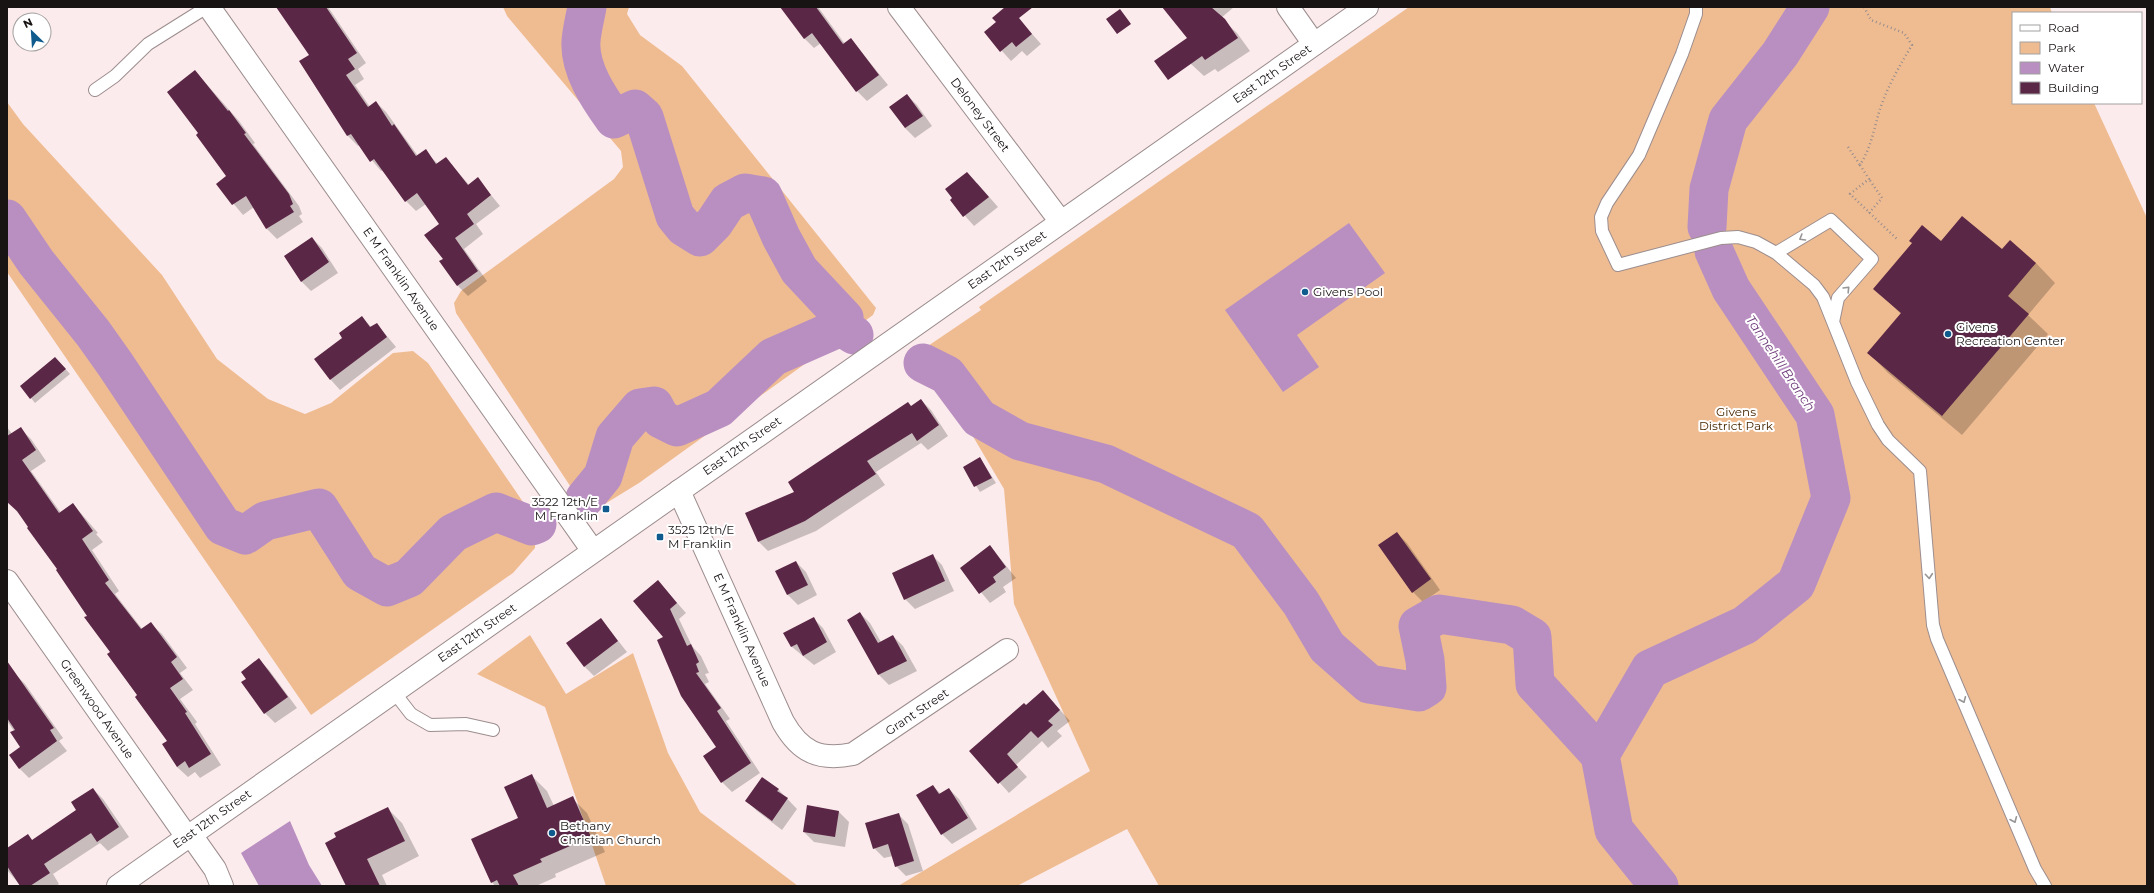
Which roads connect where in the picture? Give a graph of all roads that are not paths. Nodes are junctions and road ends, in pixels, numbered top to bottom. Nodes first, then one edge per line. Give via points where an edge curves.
1 (208, 7) edge
2 (899, 7) edge
3 (1288, 7) edge
4 (1367, 7) edge
5 (1696, 7) edge
6 (1314, 44) junction
7 (95, 90) dead end
8 (1061, 222) junction
9 (1776, 253) junction
10 (1833, 323) junction
11 (679, 491) junction
12 (593, 551) junction
13 (7, 581) edge
14 (1007, 650) dead end
15 (394, 692) junction
16 (493, 730) dead end
17 (820, 755) joint
18 (189, 836) junction
19 (118, 886) edge
20 (222, 886) edge
21 (2045, 886) edge

1 - 7 lane via 148,44
1 - 12 street, E M Franklin Avenue
2 - 8 street, Deloney Street
3 - 6 street
4 - 6 street, East 12th Street
5 - 9 lane via 1682,54 1639,155 1607,203 1601,217 1602,231 1618,265 1721,238 1738,237 1756,242
6 - 8 street, East 12th Street
8 - 11 street, East 12th Street
9 - 10 lane via 1814,285 1823,297
10 -> 9 lane via 1838,298 1872,259 1831,220
10 -> 21 lane via 1878,425 1888,440 1920,471 1933,625 1937,639 2035,869
11 - 12 street, East 12th Street
11 - 17 street, E M Franklin Avenue via 786,727 799,744
12 - 15 street, East 12th Street
13 - 18 street, Greenwood Avenue
14 - 17 street, Grant Street via 853,754 840,757
15 - 16 lane via 411,714 430,725 466,724
15 - 18 street, East 12th Street
18 - 19 street, East 12th Street
18 - 20 street, Greenwood Avenue via 215,869

